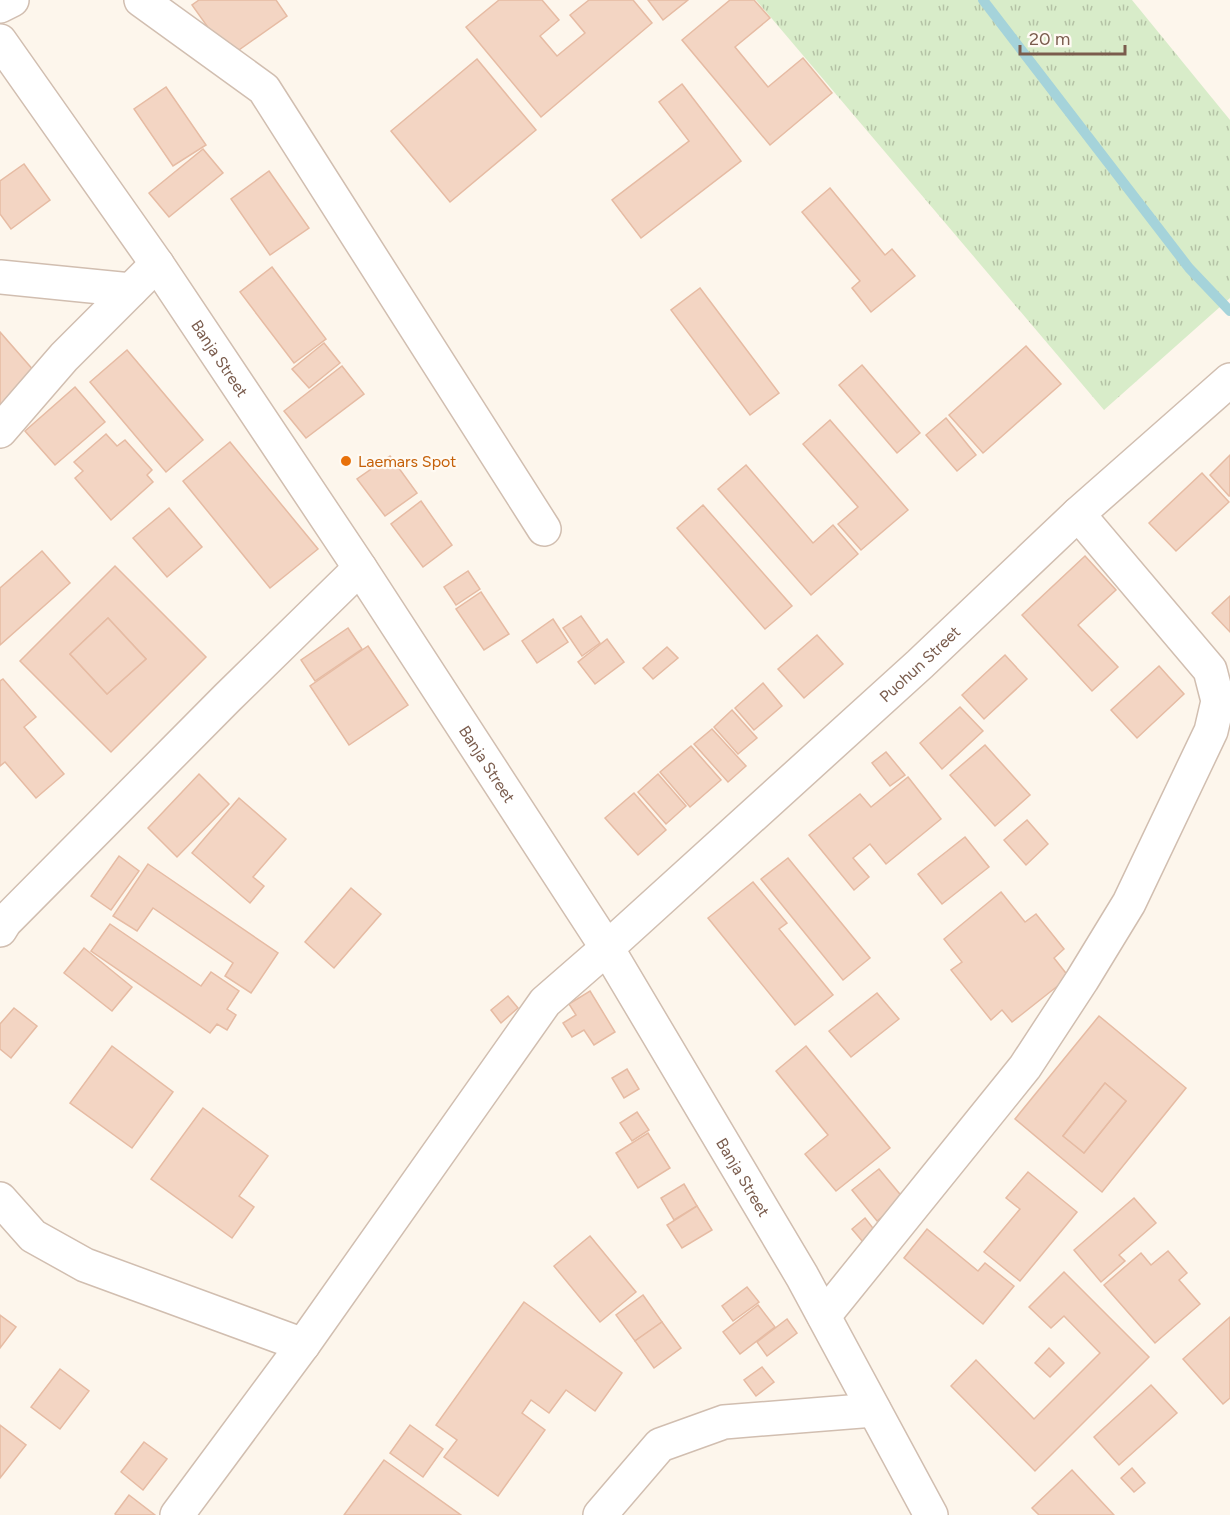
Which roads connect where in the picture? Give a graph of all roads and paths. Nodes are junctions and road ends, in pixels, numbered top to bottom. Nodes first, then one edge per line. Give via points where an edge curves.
1 (12, 0) edge
2 (141, 0) edge
3 (0, 6) edge
4 (0, 41) edge
5 (157, 264) junction
6 (0, 277) edge
7 (130, 290) junction
8 (1230, 380) edge
9 (0, 430) edge
10 (1078, 514) junction
11 (544, 529) dead end
12 (360, 568) junction
13 (2, 923) edge
14 (607, 948) junction
15 (0, 1199) edge
16 (824, 1316) junction
17 (303, 1345) junction
18 (874, 1410) junction
19 (177, 1515) edge
20 (600, 1515) edge
21 (931, 1515) edge

1 - 3 street
2 - 11 street via 264,89
4 - 5 street, Banja Street
5 - 7 street
5 - 12 street, Banja Street
6 - 7 street
7 - 9 street
8 - 10 street, Puohun Street
10 - 14 street, Puohun Street via 920,664
10 - 16 street via 1210,670 1218,700 1211,731 1129,903 1082,981 1025,1067
12 - 13 street
12 - 14 street, Banja Street
14 - 16 street, Banja Street
14 - 17 street, Puohun Street via 545,1002
15 - 17 street via 33,1236 85,1265
16 - 18 street, Banja Street
17 - 19 street, Puohun Street
18 - 20 street via 724,1422 660,1445
18 - 21 street, Banja Street

